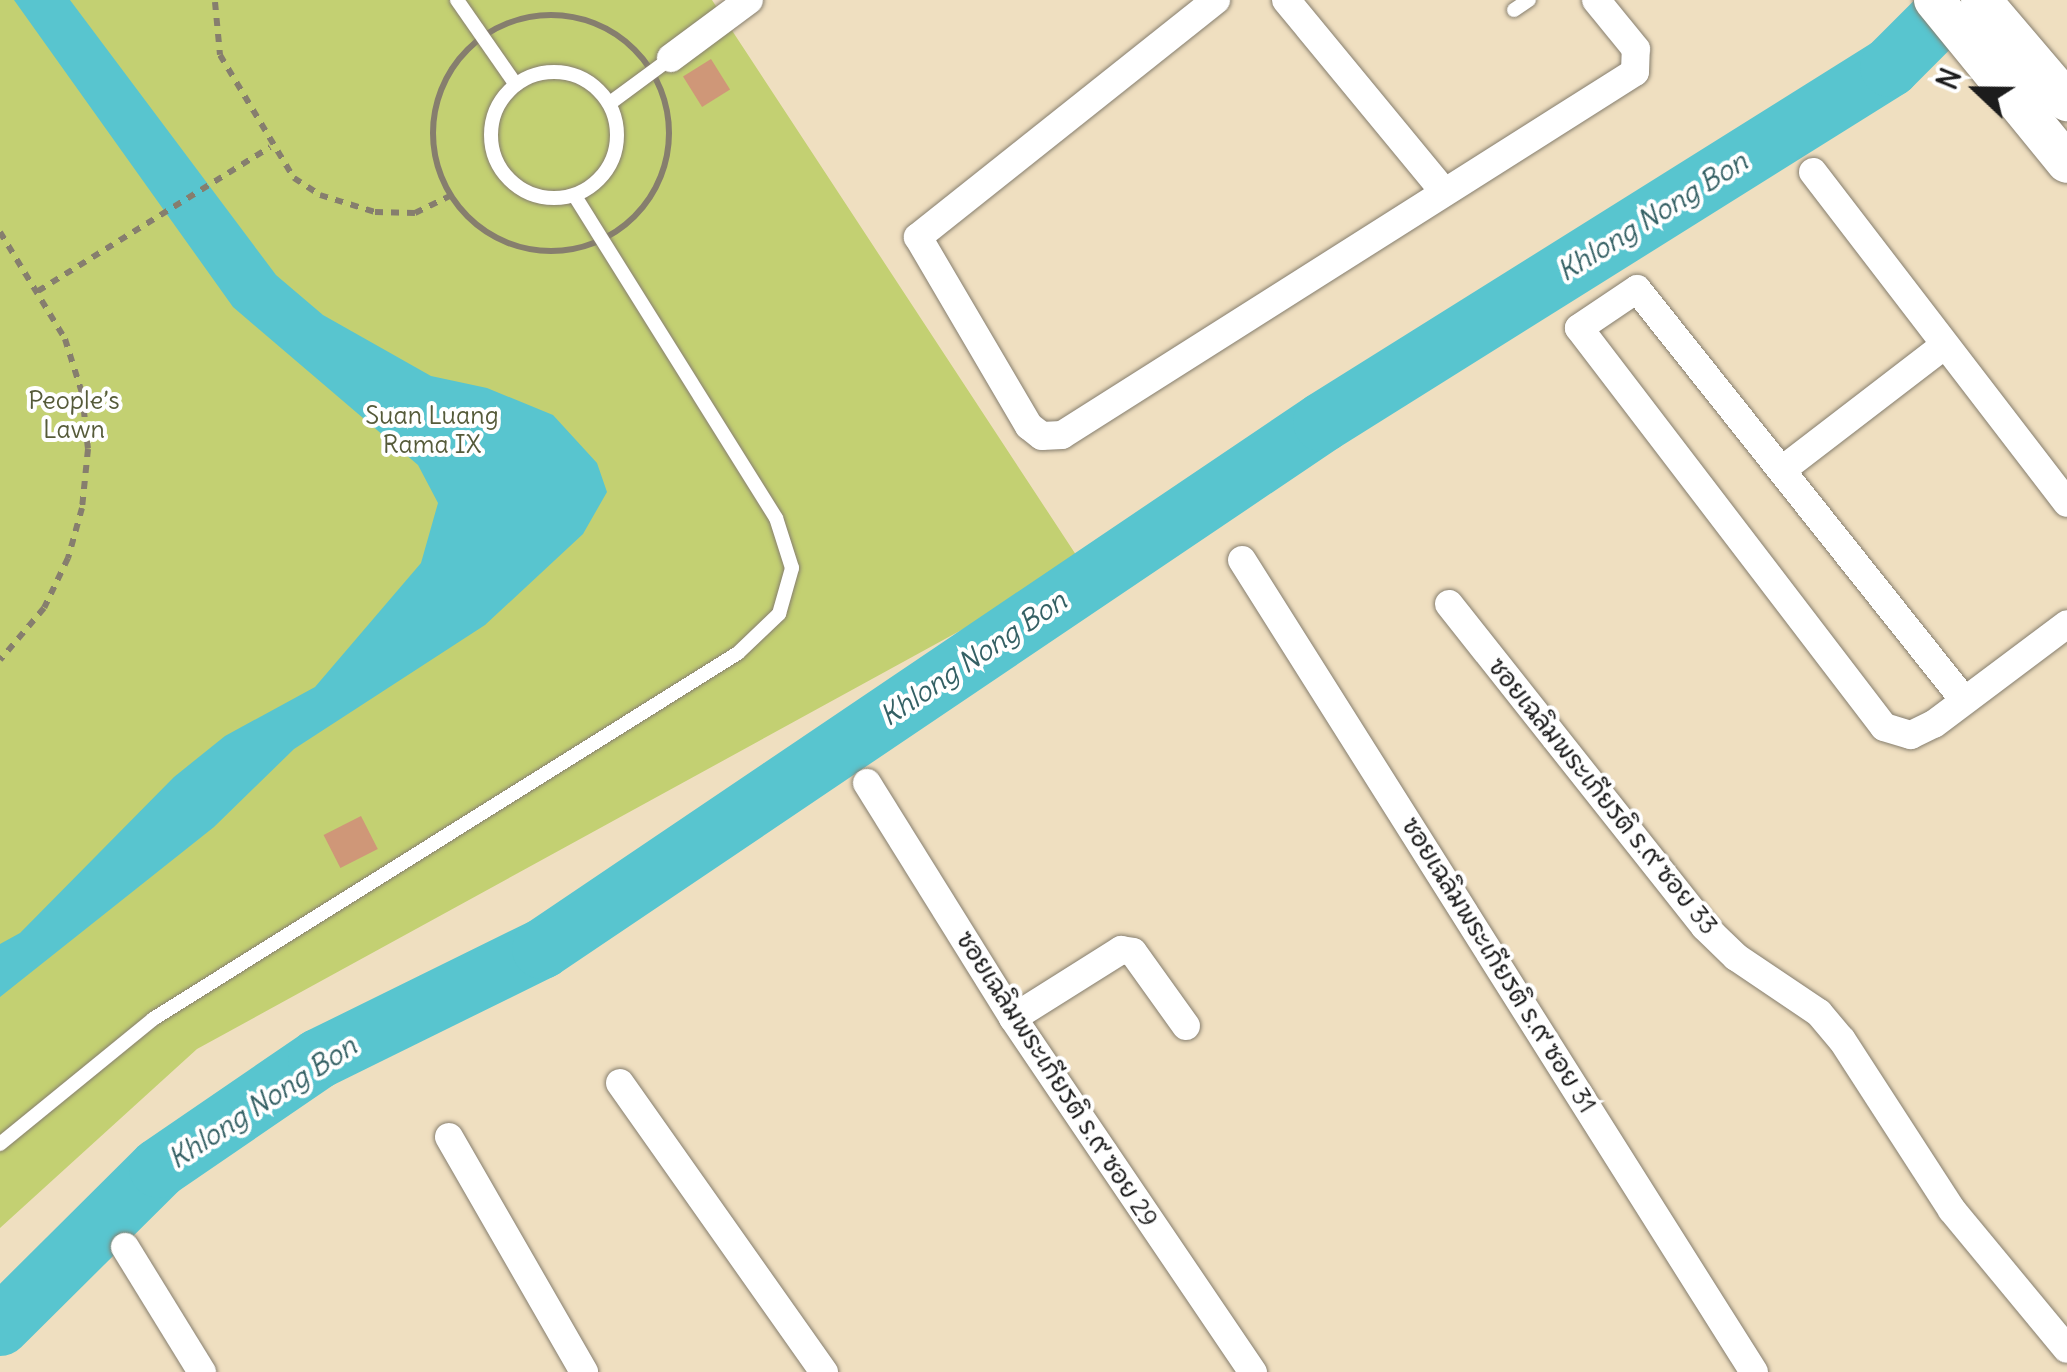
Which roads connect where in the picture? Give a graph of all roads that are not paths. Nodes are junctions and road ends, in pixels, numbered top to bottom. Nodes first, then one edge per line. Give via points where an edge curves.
1 (458, 0) edge
2 (749, 0) edge
3 (1216, 0) edge
4 (1286, 0) edge
5 (1528, 0) edge
6 (1596, 0) edge
7 (1934, 0) edge
8 (1514, 10) dead end
9 (1978, 15) edge
10 (662, 65) joint
11 (516, 85) junction
12 (2067, 100) edge
13 (610, 104) junction
14 (2067, 163) edge
15 (1812, 172) dead end
16 (1444, 192) junction
17 (575, 196) junction
18 (1946, 345) junction
19 (1782, 470) junction
20 (2067, 503) edge
21 (1242, 560) dead end
22 (1449, 604) dead end
23 (2067, 624) edge
24 (1964, 700) junction
25 (867, 783) dead end
26 (1013, 1018) junction
27 (1186, 1026) dead end
28 (620, 1082) dead end
29 (449, 1136) dead end
30 (0, 1144) edge
31 (124, 1247) dead end
32 (2067, 1349) edge
33 (202, 1372) edge
34 (584, 1372) edge
35 (824, 1372) edge
36 (1253, 1372) edge
37 (1754, 1372) edge

1 - 11 lane
2 - 10 street
3 - 16 street via 918,237 1029,426 1042,436 1062,435
4 - 16 street
5 - 8 lane
6 - 16 street via 1636,49 1635,72
7 - 9 main road
9 - 12 main road
9 - 14 main road
10 - 13 lane
11 - 13 lane via 540,73 567,72 592,83
11 - 17 lane via 499,104 491,129 499,165 525,193 549,200
13 - 17 lane via 618,130 614,158 599,182
15 - 18 street
17 - 30 lane via 776,518 792,568 779,614 738,654 152,1019
18 - 19 street
18 - 20 street
19 - 24 street
19 - 24 street via 1637,289 1579,328 1884,727 1910,736
21 - 37 street, ซอยเฉลิมพระเกียรติ ร.๙ ซอย 31
22 - 32 street, ซอยเฉลิมพระเกียรติ ร.๙ ซอย 33 via 1705,928 1820,1013 1952,1210
23 - 24 street
25 - 26 street, ซอยเฉลิมพระเกียรติ ร.๙ ซอย 29
26 - 27 street via 1121,950 1132,952
26 - 36 street, ซอยเฉลิมพระเกียรติ ร.๙ ซอย 29
28 - 35 street
29 - 34 street
31 - 33 street

